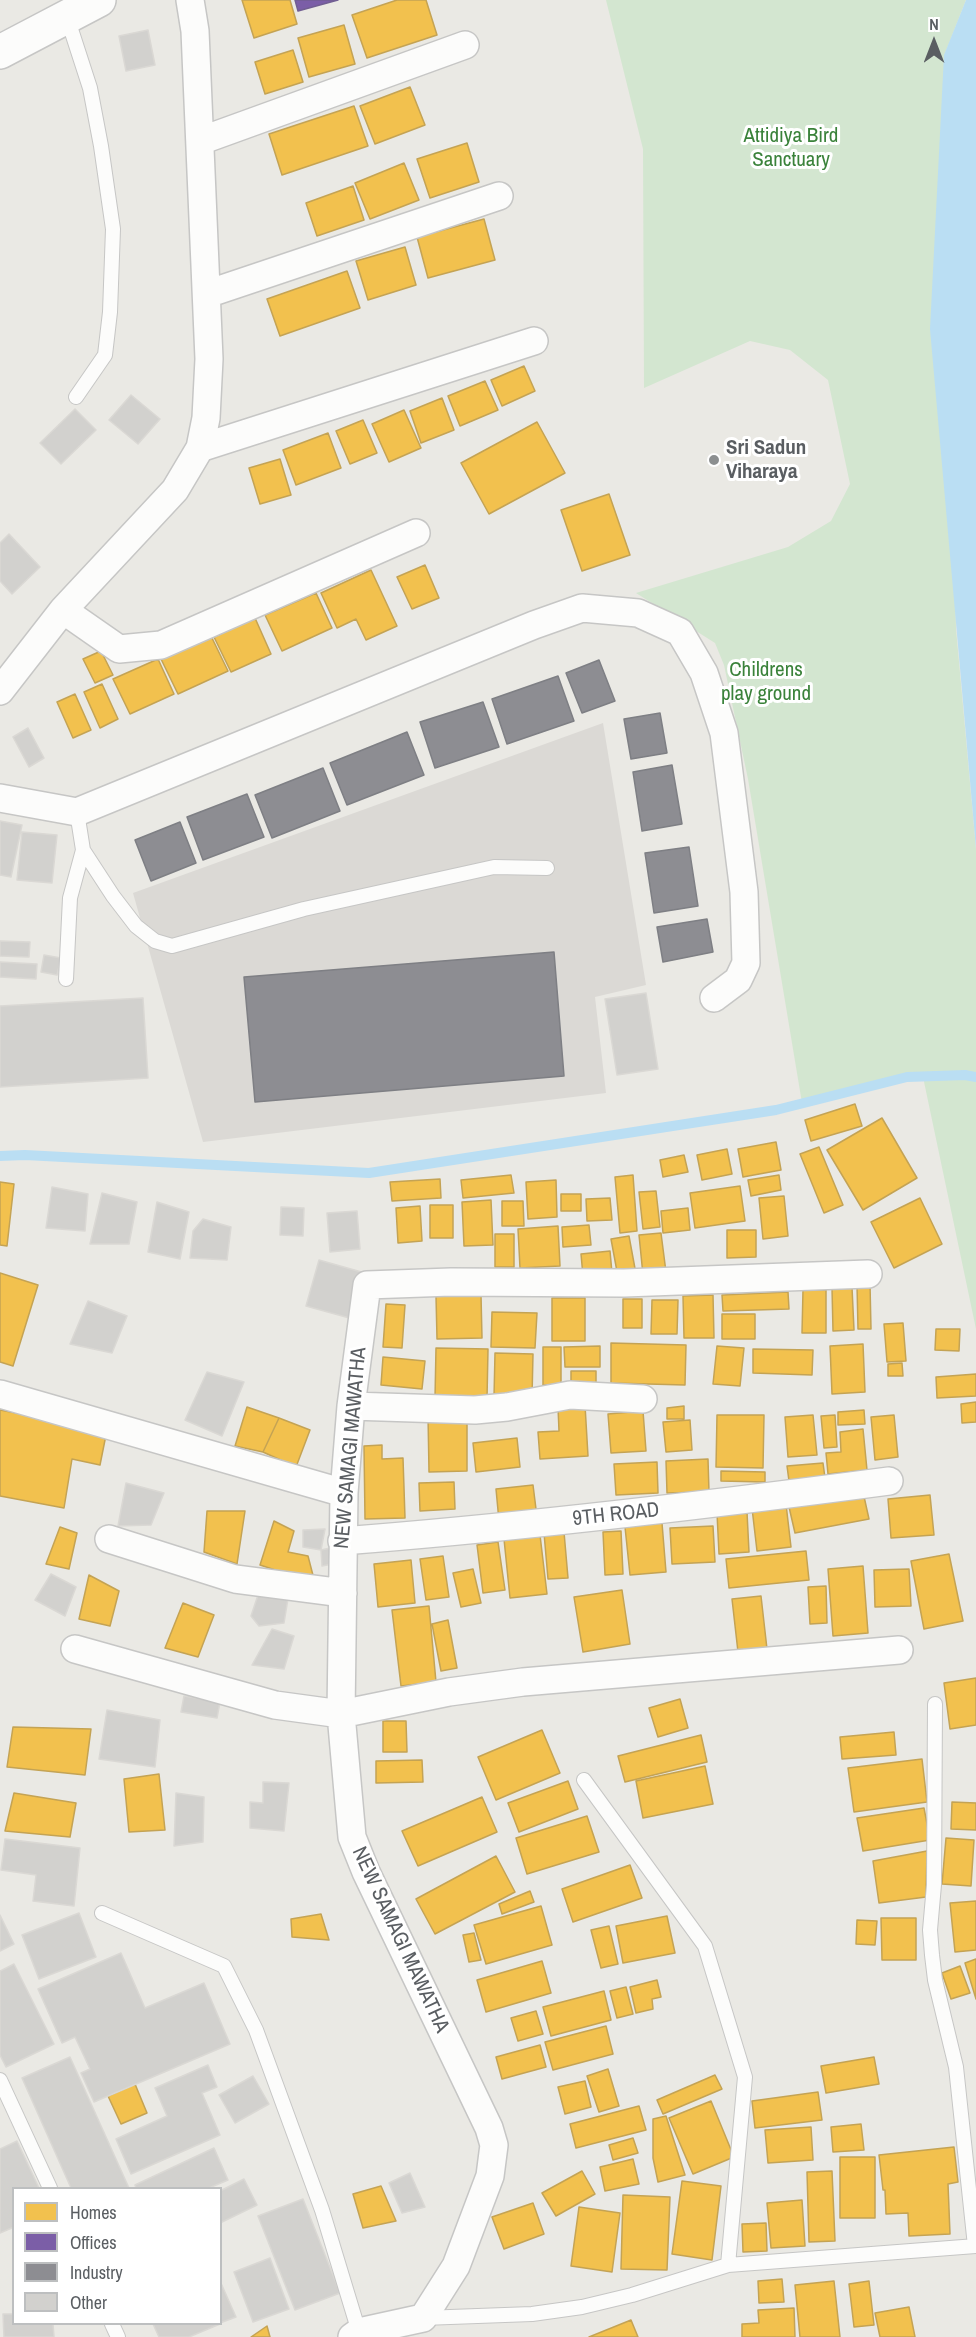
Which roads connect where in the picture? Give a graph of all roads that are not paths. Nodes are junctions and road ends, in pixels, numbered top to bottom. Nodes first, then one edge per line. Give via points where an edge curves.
1 (99, 0) edge
2 (190, 0) edge
3 (67, 17) junction
4 (465, 45) dead end
5 (0, 52) edge
6 (200, 141) junction
7 (498, 196) dead end
8 (207, 294) junction
9 (534, 341) dead end
10 (76, 397) dead end
11 (201, 448) junction
12 (416, 533) dead end
13 (63, 610) junction
14 (0, 690) edge
15 (0, 798) edge
16 (77, 812) junction
17 (82, 850) junction
18 (547, 868) dead end
19 (66, 979) dead end
20 (714, 998) dead end
21 (868, 1274) dead end
22 (0, 1394) edge
23 (643, 1399) dead end
24 (351, 1407) junction
25 (889, 1481) dead end
26 (344, 1493) junction
27 (109, 1539) dead end
28 (342, 1541) junction
29 (342, 1593) junction
30 (75, 1649) dead end
31 (899, 1650) dead end
32 (935, 1704) dead end
33 (341, 1714) junction
34 (584, 1780) dead end
35 (102, 1913) dead end
36 (0, 2080) edge
37 (50, 2187) edge
38 (975, 2246) edge
39 (728, 2265) junction
40 (423, 2318) junction
41 (356, 2335) edge

1 - 3 street
2 - 6 street
3 - 5 street
3 - 10 lane via 90,88 113,229 105,355
4 - 6 street
6 - 8 street
7 - 8 street
8 - 11 street via 209,359
9 - 11 street
11 - 13 street via 175,490
12 - 13 street via 161,645 119,649
13 - 14 street
15 - 16 street
16 - 17 lane
16 - 20 street via 582,608 638,613 680,632 704,673 724,733 744,892 746,963 738,980
17 - 18 lane via 136,926 155,941 172,946 304,909 494,867
17 - 19 lane via 70,898
21 - 24 street, NEW SAMAGI MAWATHA via 624,1283 367,1285
22 - 26 street
23 - 24 street via 570,1395 475,1410
24 - 26 street, NEW SAMAGI MAWATHA
25 - 28 street, 9TH ROAD via 693,1507
26 - 28 street, NEW SAMAGI MAWATHA
27 - 29 street via 235,1579
28 - 29 street, NEW SAMAGI MAWATHA
29 - 33 street, NEW SAMAGI MAWATHA
30 - 33 street via 275,1705
31 - 33 street via 523,1682
32 - 38 lane via 934,1885 930,1930 935,1980 956,2067
33 - 40 street, NEW SAMAGI MAWATHA via 352,1837 494,2145 490,2176 456,2266
34 - 39 lane via 705,1946 745,2077
35 - 41 lane via 224,1966 256,2030 318,2199
36 - 37 lane
38 - 39 lane
39 - 40 lane via 582,2307 531,2314
40 - 41 street

